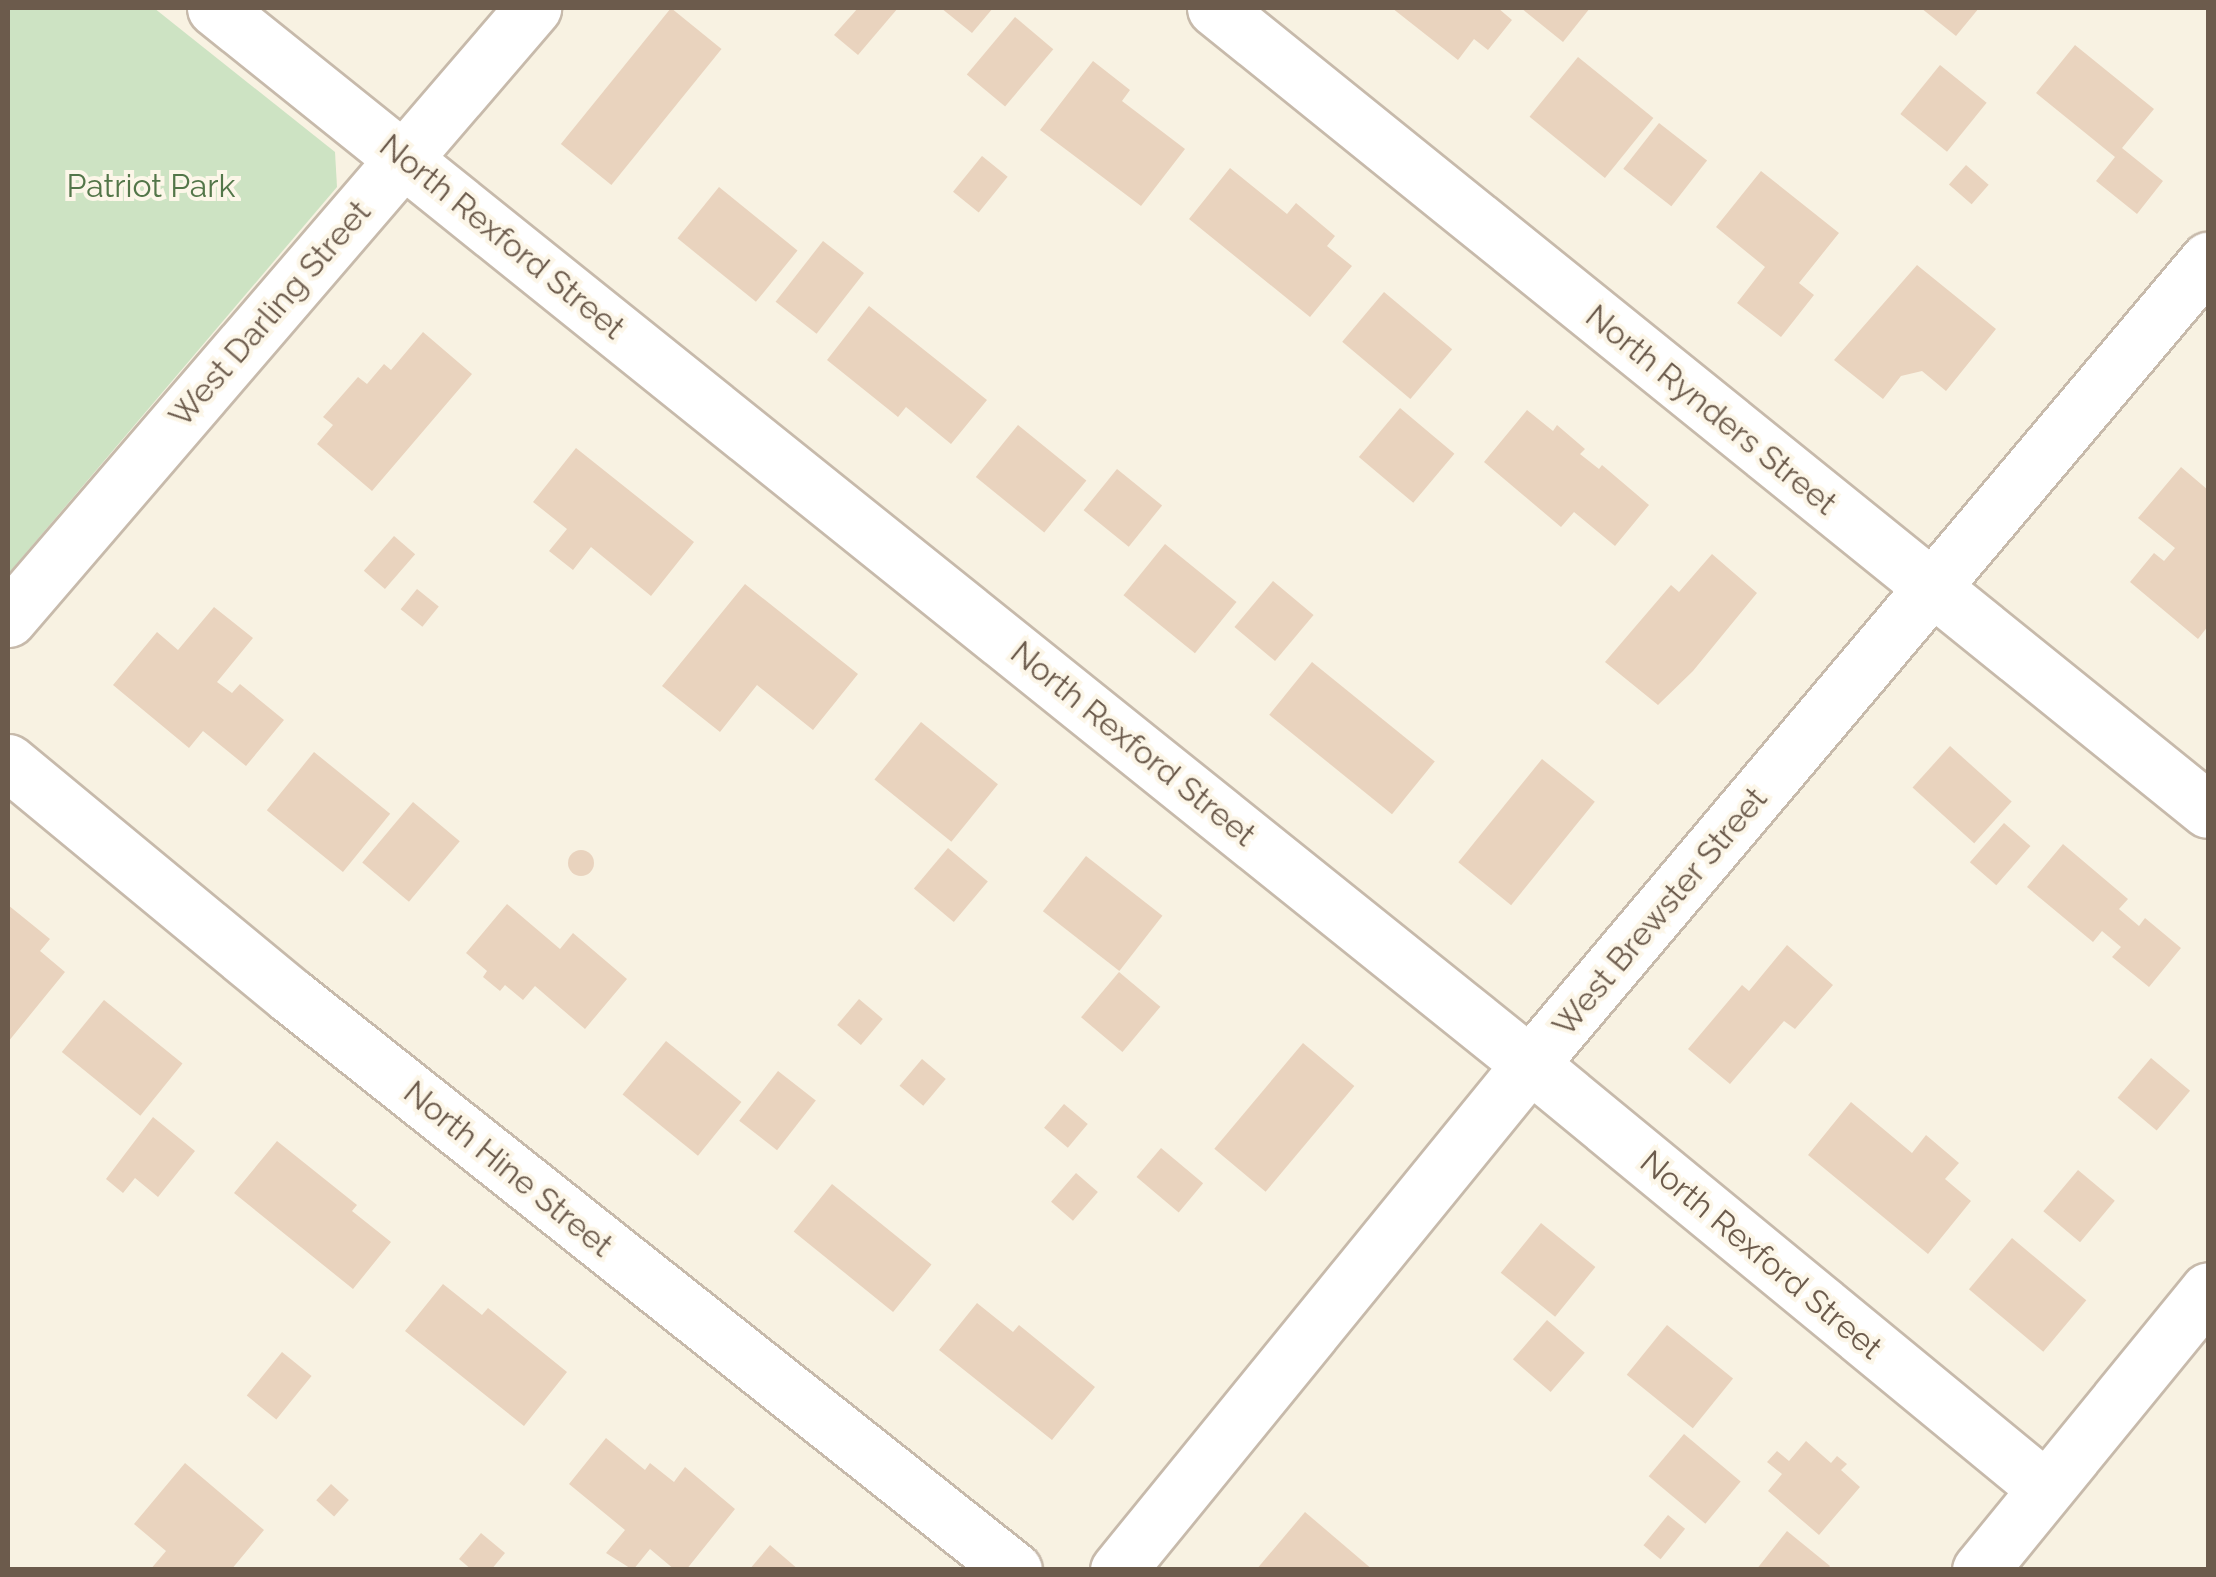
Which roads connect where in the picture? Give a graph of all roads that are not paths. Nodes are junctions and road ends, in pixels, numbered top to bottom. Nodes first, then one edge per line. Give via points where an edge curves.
1 (215, 8) edge
2 (533, 8) edge
3 (1215, 8) edge
4 (404, 158) junction
5 (2208, 260) edge
6 (1934, 590) junction
7 (8, 619) edge
8 (8, 762) edge
9 (2208, 810) edge
10 (1530, 1064) junction
11 (2208, 1290) edge
12 (2044, 1488) junction
13 (1014, 1570) edge
14 (1118, 1570) edge
15 (1980, 1570) edge

1 - 4 street, North Rexford Street
2 - 4 street, West Darling Street
3 - 6 street, North Rynders Street
4 - 7 street, West Darling Street
4 - 10 street, North Rexford Street
5 - 6 street, West Brewster Street
6 - 9 street, North Rynders Street
6 - 10 street, West Brewster Street
8 - 13 street, North Hine Street via 291,996
10 - 12 street, North Rexford Street
10 - 14 street, West Brewster Street
11 - 12 street
12 - 15 street

